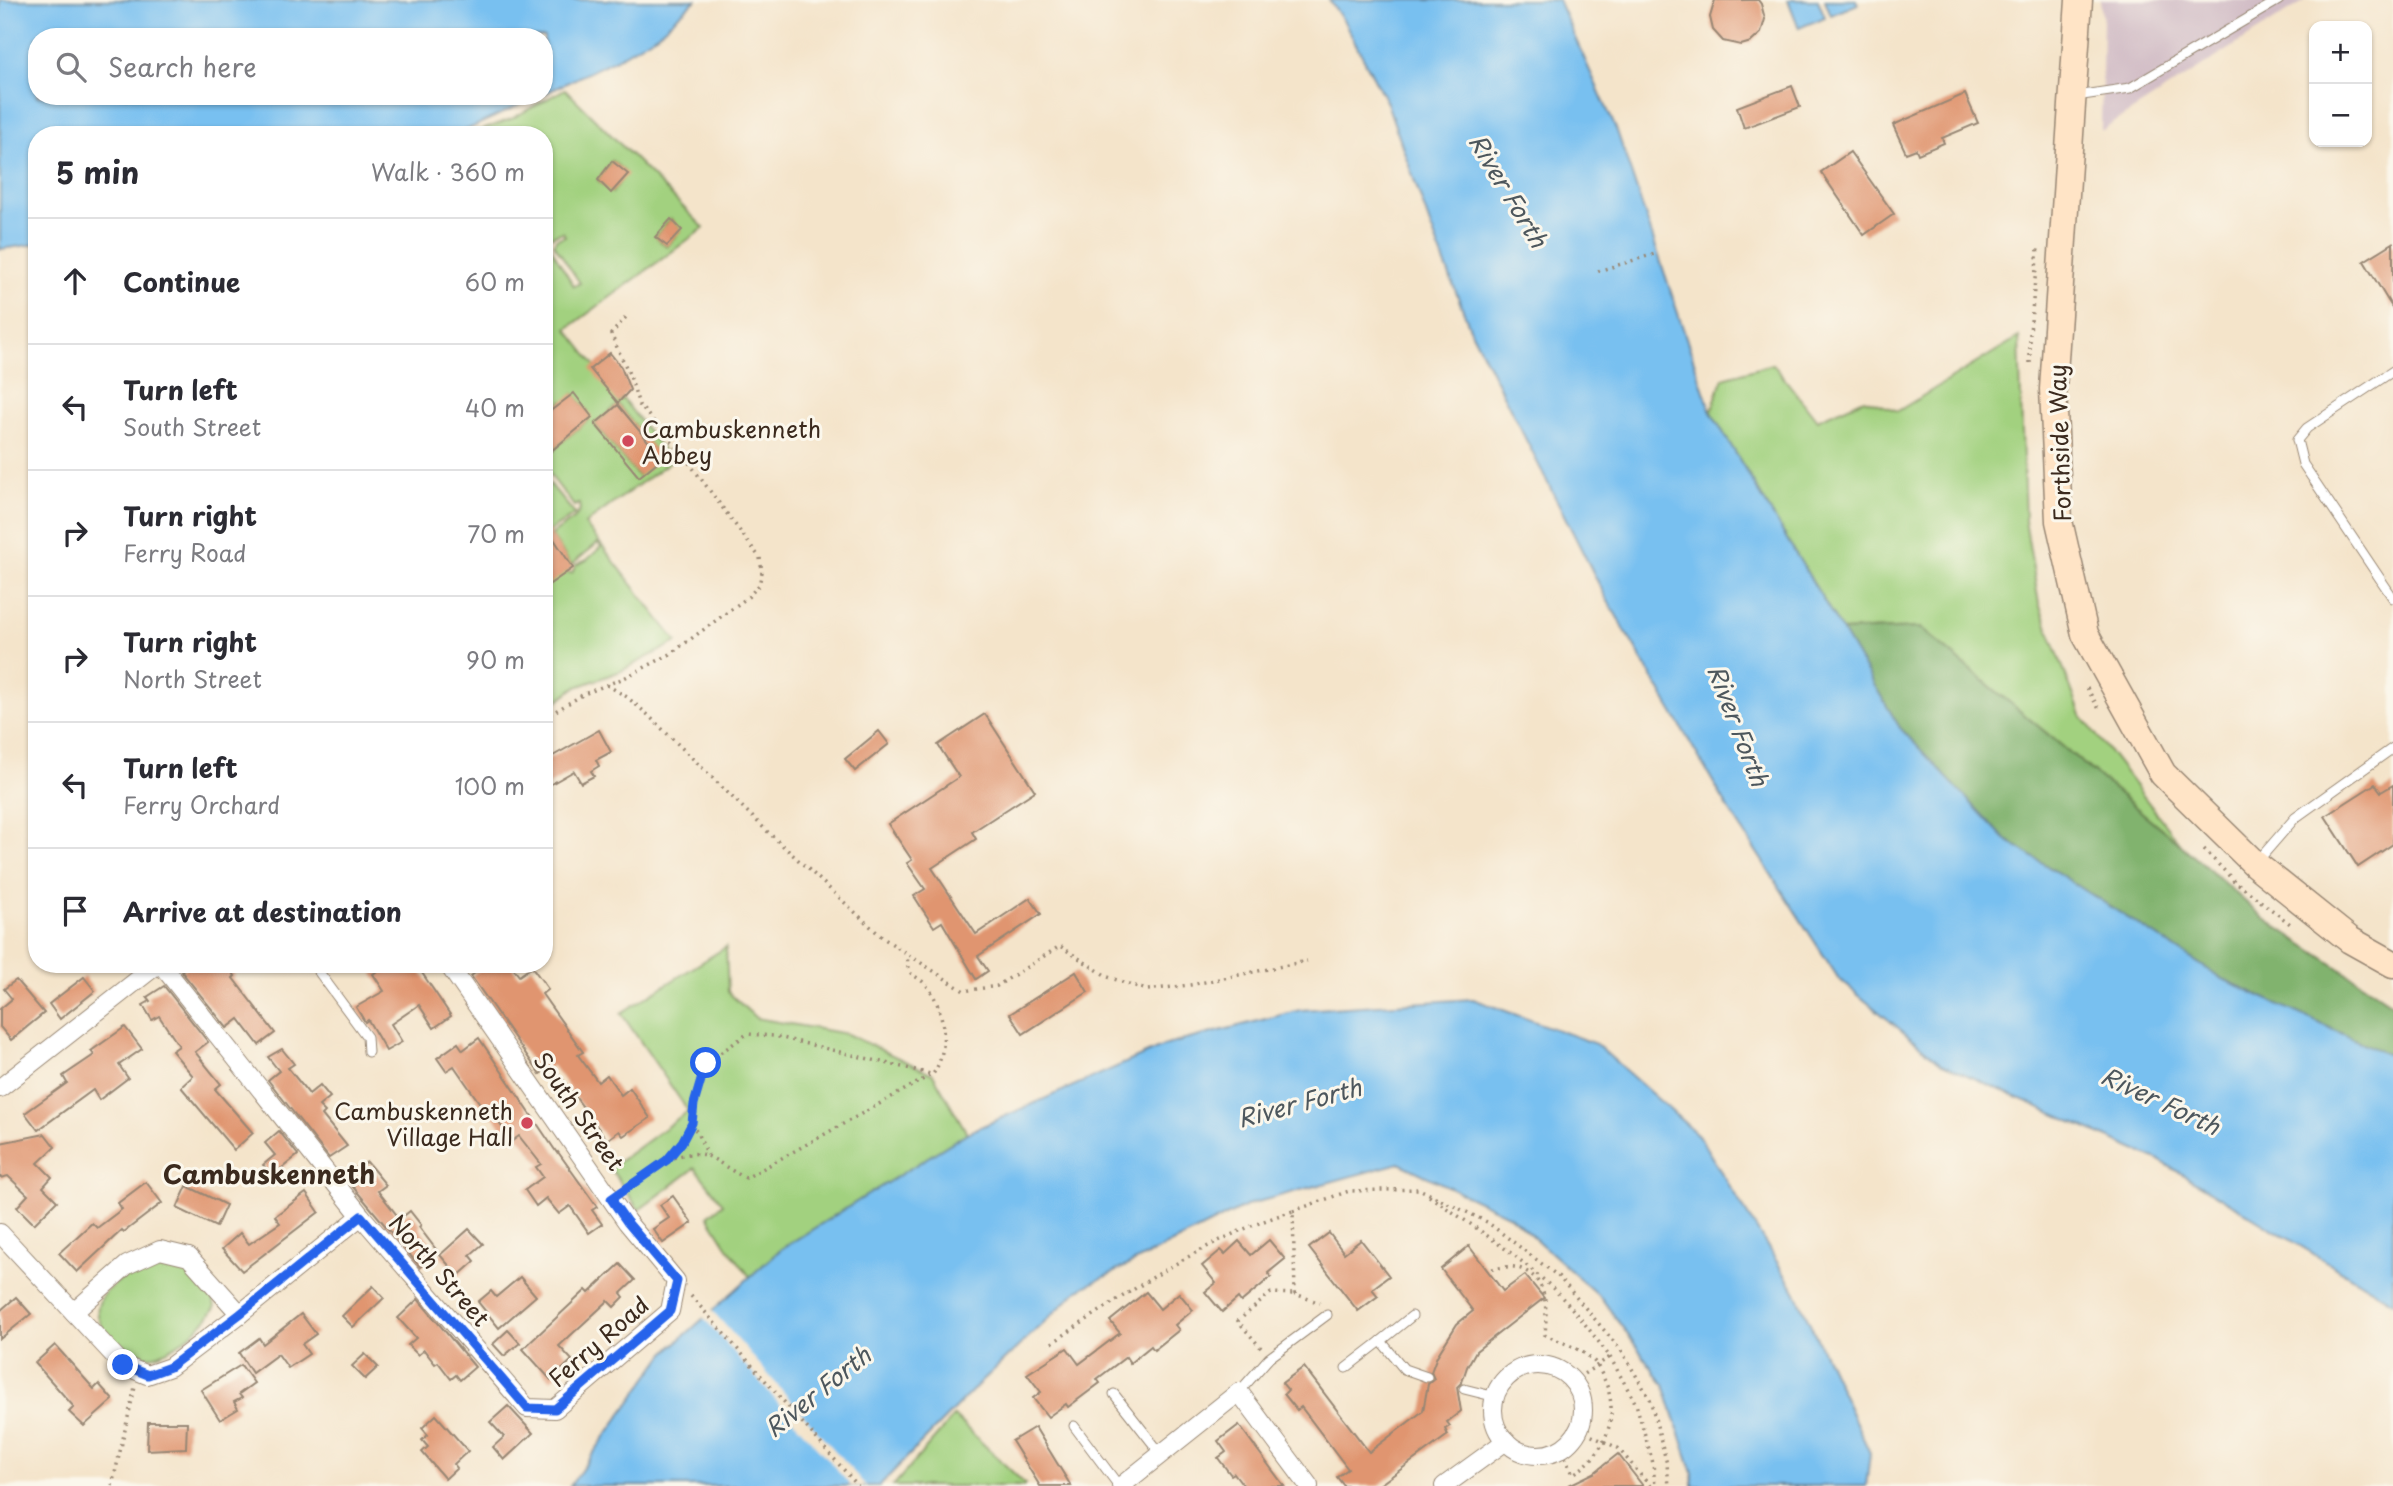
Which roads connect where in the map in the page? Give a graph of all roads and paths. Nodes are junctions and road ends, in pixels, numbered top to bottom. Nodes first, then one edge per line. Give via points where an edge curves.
1 (2079, 0) edge
2 (2279, 0) edge
3 (2074, 96) junction
4 (2039, 235) dead end
5 (1658, 254) dead end
6 (1598, 271) dead end
7 (627, 316) dead end
8 (2031, 371) dead end
9 (2393, 371) edge
10 (2393, 598) edge
11 (2085, 683) dead end
12 (607, 685) junction
13 (553, 713) edge
14 (2105, 718) dead end
15 (2393, 748) edge
16 (2198, 841) dead end
17 (2255, 864) junction
18 (2299, 930) dead end
19 (908, 957) junction
20 (1307, 961) dead end
21 (2393, 964) edge
22 (148, 973) edge
23 (167, 973) edge
24 (320, 973) edge
25 (454, 973) edge
26 (368, 1052) dead end
27 (933, 1074) junction
28 (0, 1088) edge
29 (692, 1123) junction
30 (708, 1155) junction
31 (667, 1160) junction
32 (1419, 1189) junction
33 (611, 1199) junction
34 (1293, 1211) junction
35 (361, 1216) junction
36 (0, 1233) edge
37 (1492, 1269) dead end
38 (677, 1281) joint
39 (1295, 1294) junction
40 (702, 1308) dead end
41 (74, 1312) junction
42 (240, 1314) junction
43 (1327, 1315) joint
44 (1412, 1316) dead end
45 (1381, 1341) junction
46 (1052, 1343) dead end
47 (1610, 1357) junction
48 (1269, 1358) junction
49 (1598, 1366) junction
50 (1346, 1368) dead end
51 (139, 1371) junction
52 (1427, 1377) dead end
53 (1573, 1381) junction
54 (1464, 1389) dead end
55 (1240, 1392) junction
56 (1114, 1394) dead end
57 (1496, 1397) junction
58 (527, 1408) joint
59 (1073, 1426) dead end
60 (1579, 1430) junction
61 (1506, 1441) junction
62 (1605, 1442) junction
63 (1561, 1449) junction
64 (1161, 1454) junction
65 (112, 1486) edge
66 (858, 1486) edge
67 (1120, 1486) edge
68 (1309, 1486) edge
69 (1444, 1486) edge
70 (1650, 1486) edge
71 (1655, 1486) edge
72 (1669, 1486) edge

1 - 3 street, Forthside Way
2 - 3 lane via 2130,88
3 - 17 street, Forthside Way via 2053,389 2059,521 2085,634 2163,774
4 - 8 path
5 - 6 path
7 - 12 path via 611,334 639,405 722,505 760,558 762,572 748,597 669,655
9 - 10 lane via 2307,428 2297,440 2303,464
11 - 14 path
12 - 13 path
12 - 19 path via 647,714 768,832
15 - 17 lane via 2295,818
16 - 18 path via 2233,880
17 - 21 street, Forthside Way via 2350,940
19 - 20 path via 964,991 997,986 1060,946 1108,977 1147,990
19 - 27 path via 907,967 927,985 942,1017 941,1056
22 - 28 street
23 - 35 street, North Street
24 - 26 lane via 367,1037
25 - 33 street, South Street
27 - 29 path via 774,1036 747,1034 706,1063
27 - 30 path via 746,1178
29 - 30 path
29 - 31 path
30 - 31 path via 688,1152
31 - 33 path
32 - 34 path via 1349,1191
32 - 47 path via 1540,1276
32 - 72 path via 1487,1222 1559,1277 1621,1350 1650,1399
33 - 38 street, South Street
34 - 39 path
34 - 46 path via 1265,1219 1205,1249
35 - 42 street
35 - 58 street, North Street
36 - 41 street
37 - 49 path via 1514,1267 1529,1275 1542,1288 1547,1306 1545,1335 1589,1356
38 - 58 street, Ferry Road via 670,1311 555,1409
39 - 43 path via 1319,1301
39 - 48 path via 1271,1293 1238,1321
40 - 66 path
41 - 42 street via 127,1265 160,1250 189,1257
41 - 51 street via 123,1365
42 - 51 street via 170,1367 148,1375
43 - 48 lane
44 - 45 lane
45 - 50 lane
45 - 52 lane via 1404,1368
47 - 49 path
47 - 71 path via 1636,1404
48 - 55 lane
49 - 53 path
49 - 62 path via 1609,1389 1612,1416
51 - 65 path
53 - 57 street via 1562,1372 1536,1365 1511,1375
53 - 60 street via 1583,1405
54 - 57 lane
55 - 64 street
55 - 68 street
56 - 64 lane
57 - 61 street via 1495,1420
59 - 67 lane
60 - 62 path
60 - 63 street
61 - 63 street via 1526,1454
61 - 69 street
62 - 63 path via 1573,1474
62 - 70 path via 1618,1448
64 - 67 street

